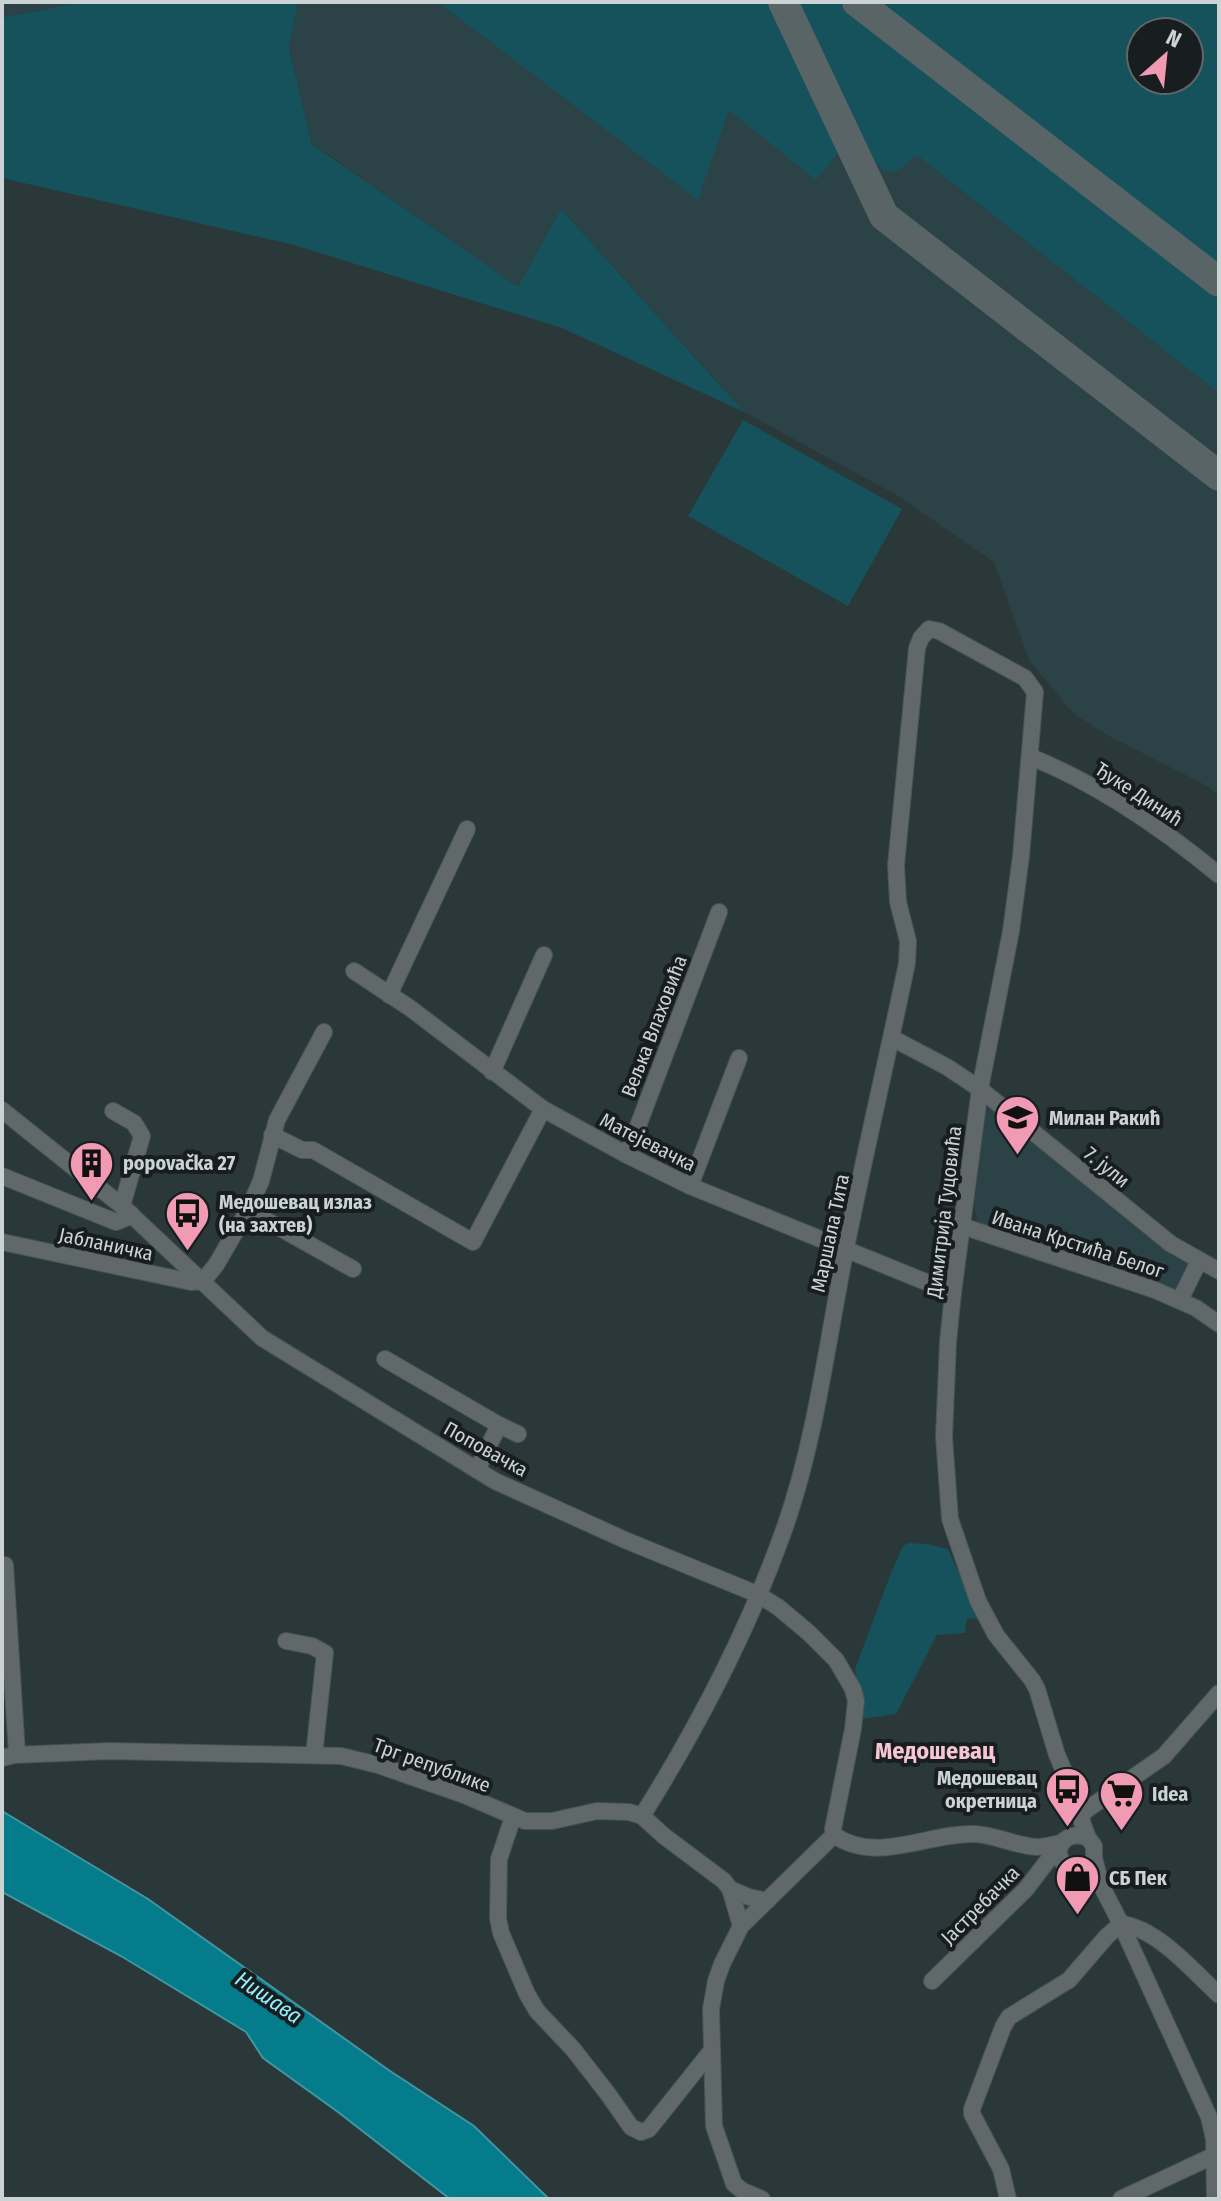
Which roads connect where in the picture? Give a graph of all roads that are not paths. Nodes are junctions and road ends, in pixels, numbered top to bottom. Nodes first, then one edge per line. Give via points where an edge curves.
1 (929, 629) joint
2 (1031, 757) junction
3 (467, 829) dead end
4 (1219, 875) edge
5 (719, 912) dead end
6 (544, 955) dead end
7 (354, 971) dead end
8 (389, 995) junction
9 (324, 1032) dead end
10 (892, 1038) junction
11 (739, 1058) dead end
12 (492, 1072) junction
13 (980, 1089) junction
14 (543, 1109) junction
15 (2, 1110) edge
16 (113, 1111) dead end
17 (272, 1135) junction
18 (627, 1155) junction
19 (2, 1176) edge
20 (690, 1186) junction
21 (126, 1210) junction
22 (248, 1210) junction
23 (962, 1226) junction
24 (2, 1242) edge
25 (846, 1250) junction
26 (1199, 1261) junction
27 (353, 1269) dead end
28 (1219, 1271) edge
29 (203, 1281) junction
30 (953, 1293) junction
31 (1180, 1300) junction
32 (1219, 1324) edge
33 (385, 1359) dead end
34 (499, 1425) junction
35 (518, 1434) dead end
36 (477, 1470) junction
37 (5, 1565) dead end
38 (757, 1594) junction
39 (286, 1641) dead end
40 (1219, 1693) edge
41 (314, 1755) junction
42 (10, 1756) edge
43 (642, 1816) junction
44 (513, 1817) junction
45 (834, 1835) junction
46 (1067, 1839) junction
47 (1094, 1858) junction
48 (1076, 1870) junction
49 (1101, 1885) junction
50 (730, 1889) junction
51 (767, 1901) junction
52 (1121, 1924) junction
53 (741, 1926) junction
54 (932, 1981) dead end
55 (1219, 1995) edge
56 (712, 2050) junction
57 (1219, 2100) edge
58 (1209, 2117) junction
59 (1216, 2146) edge
60 (732, 2192) edge
61 (762, 2199) edge
62 (1008, 2199) edge
63 (1121, 2199) edge
64 (1215, 2199) edge

1 - 2 street, Димитрија Туцовића via 951,635 1032,685
1 - 10 street, Маршала Тита via 915,660 896,865 908,941
2 - 4 street, Ђуке Динић via 1117,801
2 - 13 street, Димитрија Туцовића via 1011,931
3 - 8 street
5 - 18 street, Вељка Влаховића
6 - 12 street
7 - 8 street, Матејевачка
8 - 12 street, Матејевачка
9 - 17 street
10 - 13 street, 7. јули
10 - 25 street, Маршала Тита
11 - 20 street
12 - 14 street, Матејевачка
13 - 23 street, Димитрија Туцовића
13 - 26 street, 7. јули
14 - 17 street via 473,1242 313,1150
14 - 18 street, Матејевачка
15 - 21 street, Поповачка
16 - 21 street via 134,1123 142,1136
17 - 22 street
18 - 20 street, Матејевачка
19 - 21 street via 116,1222
20 - 25 street, Матејевачка
21 - 29 street, Поповачка
22 - 27 street
22 - 29 street
23 - 30 street, Димитрија Туцовића
23 - 31 street, Ивана Крстића Белог
24 - 29 street, Јабланичка
25 - 30 street, Матејевачка
25 - 38 street, Маршала Тита via 802,1471
26 - 28 street, 7. јули
26 - 31 street, Ивана Крстића Белог
29 - 36 street, Поповачка via 262,1338
30 - 46 street, Димитрија Туцовића via 944,1437 950,1519 987,1620 1037,1689 1057,1755
31 - 32 street, Ивана Крстића Белог
33 - 34 street
34 - 35 street
34 - 36 street
36 - 38 street, Поповачка via 625,1540
37 - 42 street
38 - 43 street, Маршала Тита via 689,1739
38 - 45 street, Поповачка via 823,1646 855,1695
39 - 41 street via 325,1653
40 - 46 street, Јастребачка via 1164,1756
41 - 42 street, Трг републике via 110,1751
41 - 44 street, Трг републике via 378,1765
43 - 44 street, Трг републике via 612,1810 552,1821
43 - 50 street
44 - 56 street via 499,1859 501,1933 537,2011 573,2049 631,2127 649,2129
45 - 46 street via 863,1847 972,1834
45 - 51 street
46 - 47 street, Димитрија Туцовића via 1094,1846
46 - 48 street via 1066,1866
46 - 54 street, Јастребачка via 1026,1889
47 - 48 street via 1088,1867
47 - 49 street, Димитрија Туцовића
48 - 49 street
49 - 52 street, Димитрија Туцовића
50 - 51 street
50 - 53 street
51 - 53 street
52 - 55 street via 1155,1937
52 - 58 street, Димитрија Туцовића
52 - 62 street via 1069,1980 1009,2017 1003,2027 972,2114 1001,2169
53 - 56 street via 716,1981
56 - 60 street via 714,2126
57 - 58 street
58 - 59 street, Димитрија Туцовића
59 - 63 street
59 - 64 street, Димитрија Туцовића
60 - 61 street

